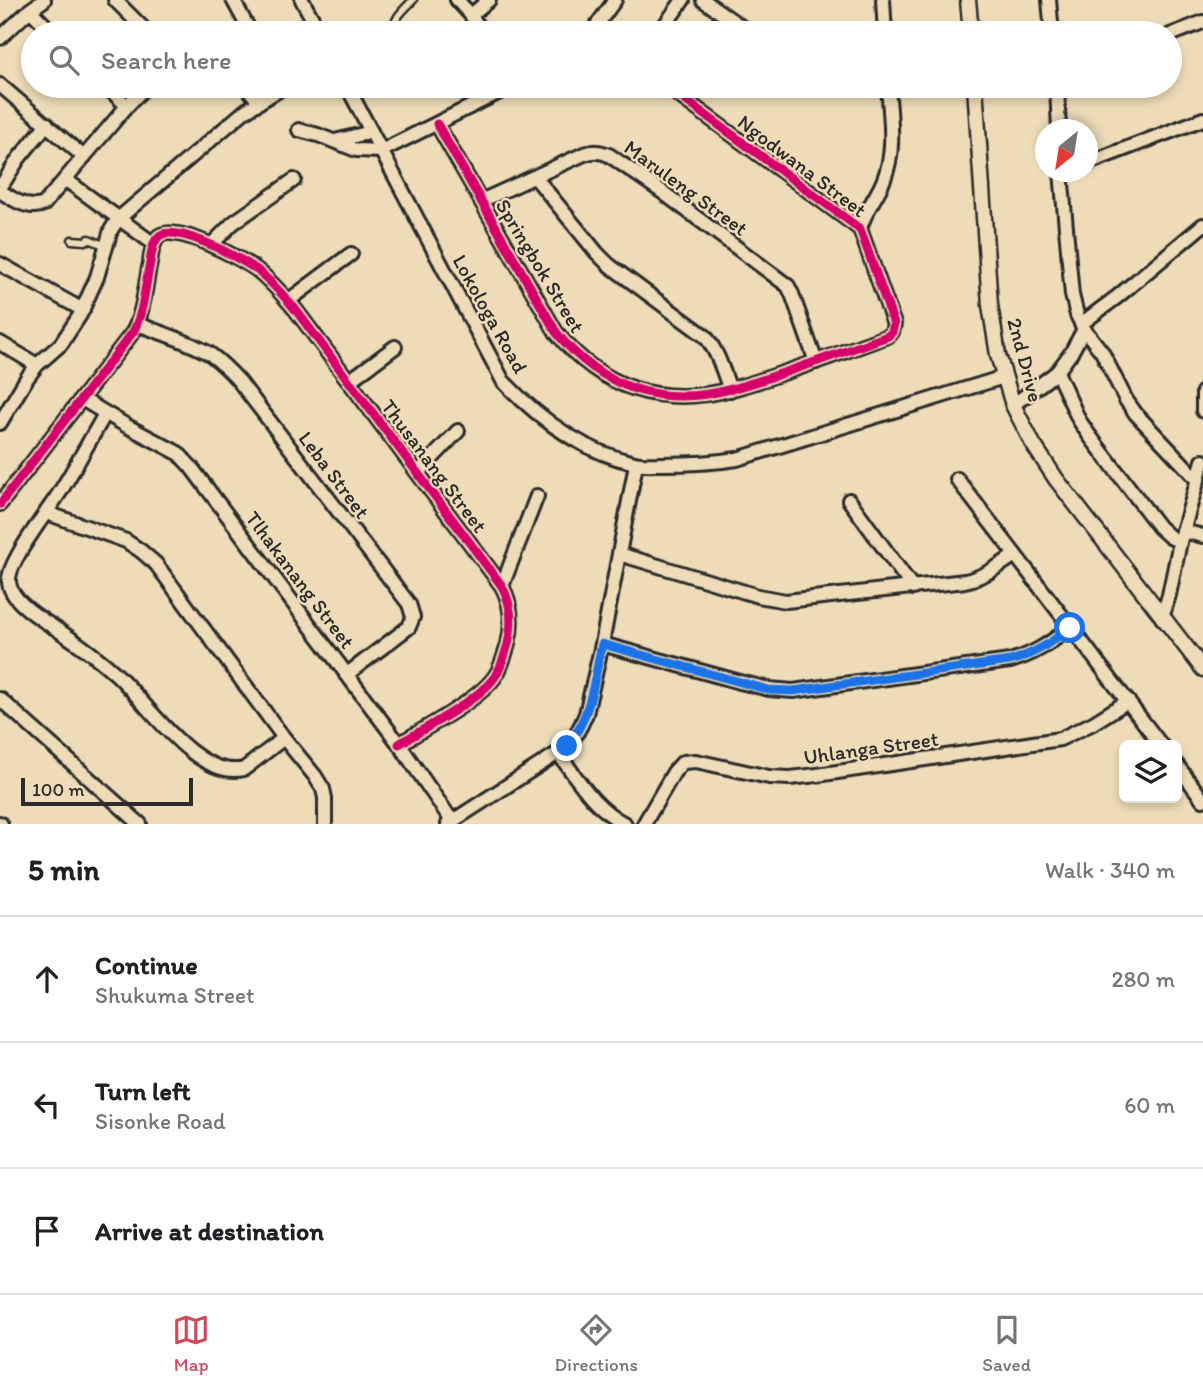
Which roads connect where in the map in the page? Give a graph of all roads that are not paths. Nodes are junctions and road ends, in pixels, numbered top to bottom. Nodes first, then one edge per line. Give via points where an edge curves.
1 (44, 0) edge
2 (115, 0) edge
3 (233, 0) edge
4 (302, 0) edge
5 (413, 0) edge
6 (457, 0) edge
7 (489, 0) edge
8 (615, 0) edge
9 (683, 0) edge
10 (703, 0) edge
11 (883, 0) edge
12 (968, 0) edge
13 (1049, 0) edge
14 (30, 10) junction
15 (471, 15) junction
16 (41, 21) edge
17 (136, 21) edge
18 (244, 21) edge
19 (313, 21) edge
20 (394, 21) edge
21 (475, 21) edge
22 (601, 21) edge
23 (668, 21) edge
24 (733, 21) edge
25 (884, 21) edge
26 (970, 21) edge
27 (1051, 21) edge
28 (1203, 22) edge
29 (1182, 30) edge
30 (0, 38) edge
31 (0, 85) edge
32 (119, 98) edge
33 (135, 98) edge
34 (256, 98) edge
35 (266, 98) edge
36 (353, 98) edge
37 (486, 98) edge
38 (682, 98) edge
39 (889, 98) edge
40 (976, 98) edge
41 (1058, 98) edge
42 (259, 102) junction
43 (127, 106) junction
44 (1058, 119) edge
45 (1203, 119) edge
46 (47, 124) junction
47 (437, 124) junction
48 (299, 130) dead end
49 (371, 132) junction
50 (335, 141) junction
51 (381, 151) junction
52 (84, 157) junction
53 (1098, 159) edge
54 (535, 177) junction
55 (66, 180) junction
56 (294, 180) dead end
57 (1064, 182) edge
58 (0, 189) edge
59 (481, 201) junction
60 (118, 219) junction
61 (1203, 225) edge
62 (860, 229) junction
63 (72, 240) dead end
64 (154, 244) junction
65 (211, 245) junction
66 (106, 246) junction
67 (351, 254) dead end
68 (0, 264) edge
69 (288, 301) junction
70 (83, 310) junction
71 (137, 324) junction
72 (1082, 327) junction
73 (888, 336) joint
74 (0, 343) edge
75 (395, 347) dead end
76 (816, 362) junction
77 (37, 365) junction
78 (1057, 372) junction
79 (1004, 377) junction
80 (349, 382) junction
81 (730, 390) junction
82 (1203, 392) edge
83 (82, 399) junction
84 (1013, 405) junction
85 (1203, 411) edge
86 (105, 414) junction
87 (0, 422) edge
88 (458, 431) dead end
89 (1203, 461) edge
90 (636, 464) junction
91 (418, 473) junction
92 (957, 479) dead end
93 (1198, 480) junction
94 (537, 496) dead end
95 (849, 500) dead end
96 (0, 504) edge
97 (47, 513) junction
98 (1182, 536) junction
99 (1203, 536) edge
100 (618, 554) junction
101 (1015, 555) junction
102 (502, 586) junction
103 (913, 588) junction
104 (1162, 618) junction
105 (1070, 628) junction
106 (602, 644) junction
107 (1203, 669) edge
108 (346, 674) junction
109 (0, 699) edge
110 (1128, 702) junction
111 (284, 738) junction
112 (1157, 740) edge
113 (399, 744) junction
114 (558, 753) junction
115 (1182, 772) edge
116 (1203, 800) edge
117 (450, 823) edge
118 (140, 824) edge
119 (325, 824) edge
120 (625, 824) edge
121 (644, 824) edge

1 - 14 street
2 - 17 street
3 - 18 street
4 - 19 street
5 - 20 lane
6 - 15 street
7 - 15 street
8 - 22 street
9 - 23 street
10 - 24 street
11 - 25 street
12 - 26 street
13 - 27 street
14 - 16 street
14 - 30 street
15 - 21 street
28 - 29 street
31 - 46 street
32 - 43 street
33 - 43 street
34 - 42 street
35 - 42 street
36 - 49 street, Lokologa Road
37 - 47 street
38 - 62 street, Ngodwana Street
39 - 62 street via 889,164
40 - 79 street, 2nd Drive via 990,304
41 - 44 street
42 - 60 street
43 - 52 street
45 - 53 street
46 - 52 street
46 - 58 street
47 - 51 street
47 - 59 street, Springbok Street
48 - 50 street
49 - 50 street
49 - 51 street, Lokologa Road
50 - 51 street via 356,150
51 - 90 street, Lokologa Road via 503,381 568,437
52 - 55 street
54 - 59 street, Maruleng Street
54 - 76 street, Maruleng Street via 584,153 600,151 609,156 788,286
54 - 81 street via 609,265 705,336
55 - 58 street via 36,207
55 - 60 street
56 - 65 street via 233,223
57 - 72 street via 1072,295
59 - 81 street, Springbok Street via 556,332 592,368 628,387 660,395 696,396
60 - 64 street
60 - 66 street
61 - 72 street
62 - 73 street, Ngodwana Street via 894,324
63 - 66 lane via 89,239
64 - 65 street, Thusanang Street via 163,234 179,234
64 - 71 street
65 - 69 street, Thusanang Street via 258,270
66 - 70 street
67 - 69 street
68 - 70 street
69 - 80 street, Thusanang Street
70 - 77 street via 61,344
71 - 83 street
71 - 108 street, Leba Street via 190,344 225,366 409,604 413,617 409,627
72 - 78 street
72 - 93 street via 1102,352 1136,414
73 - 76 street, Springbok Street
74 - 77 street
75 - 80 street
76 - 81 street, Springbok Street
77 - 87 street
78 - 84 street
78 - 98 street via 1079,420 1159,527 1170,537
79 - 84 street, 2nd Drive
79 - 90 street, Lokologa Road via 737,459
80 - 91 street, Thusanang Street
82 - 85 street
83 - 86 street, Tlhakanang Street
83 - 96 street
84 - 104 street, 2nd Drive via 1056,479
86 - 97 street
86 - 108 street, Tlhakanang Street via 178,453 191,467
88 - 91 street
89 - 93 street
90 - 100 street
91 - 102 street, Thusanang Street
92 - 101 street
93 - 98 street
94 - 102 street
95 - 103 street
97 - 111 street via 126,541 156,564
97 - 111 street via 10,572 10,587 21,603 101,661 205,762 227,770 244,769
98 - 99 street
98 - 104 street
100 - 103 street via 786,601
100 - 106 street
101 - 103 street via 977,579
101 - 105 street
102 - 113 street, Thusanang Street via 512,614 505,656 496,674 470,699
104 - 107 street, 2nd Drive
105 - 106 street via 1029,656 1010,661 793,691 769,690
105 - 110 street
106 - 114 street via 586,714 575,736
108 - 113 street, Tlhakanang Street
109 - 118 street
110 - 112 street
110 - 121 street, Uhlanga Street via 1060,739 817,775 769,777 689,760 674,772
111 - 119 street via 323,789
113 - 117 street, Tlhakanang Street
114 - 117 street
114 - 120 street via 596,803
115 - 116 street

